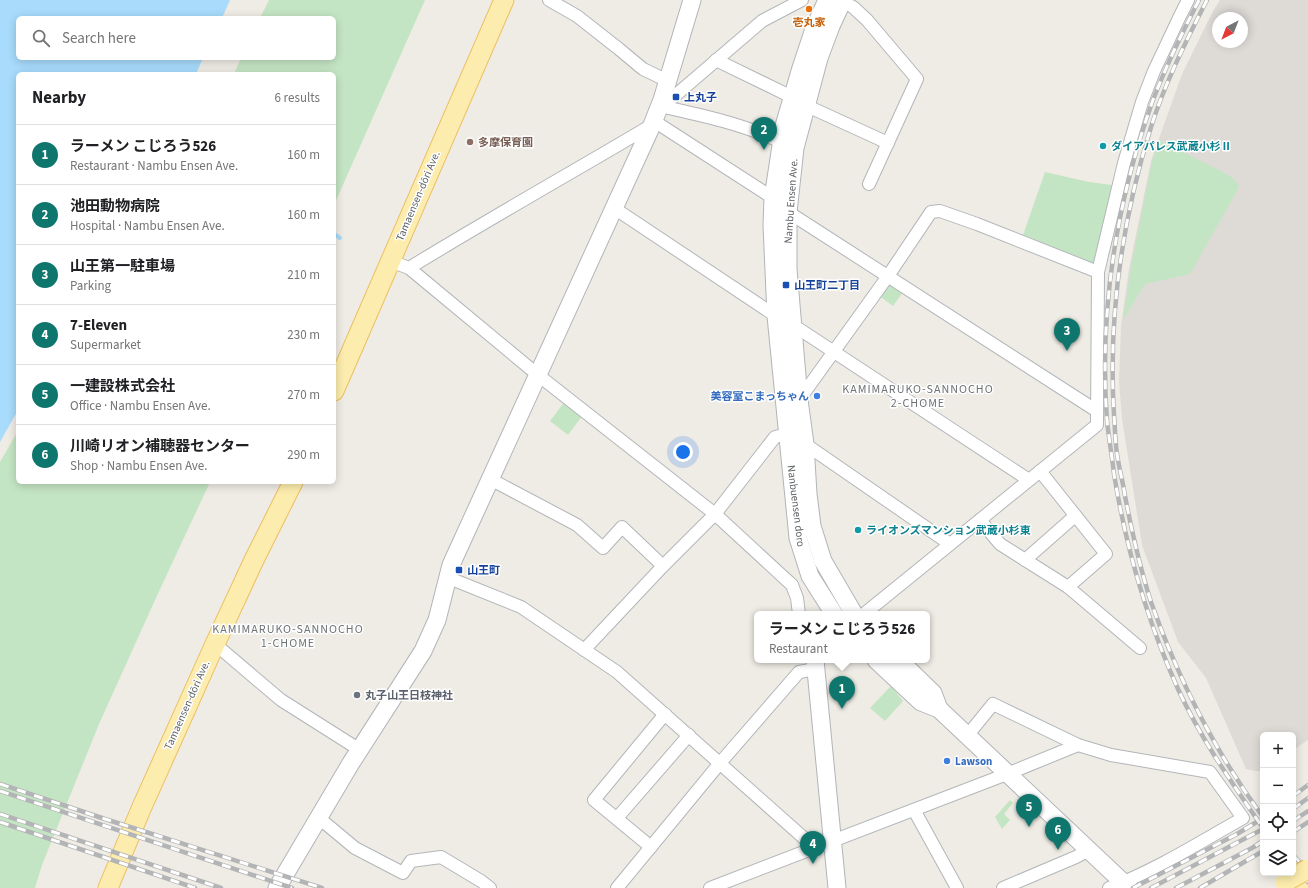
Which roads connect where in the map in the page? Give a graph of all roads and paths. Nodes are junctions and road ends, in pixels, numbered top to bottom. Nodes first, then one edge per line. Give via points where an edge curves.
1 (504, 0) edge
2 (549, 0) edge
3 (692, 0) edge
4 (802, 0) edge
5 (837, 0) edge
6 (1188, 0) edge
7 (716, 60) junction
8 (668, 81) junction
9 (799, 101) junction
10 (655, 117) junction
11 (781, 142) junction
12 (888, 143) junction
13 (869, 184) dead end
14 (773, 198) junction
15 (614, 208) junction
16 (788, 212) junction
17 (390, 261) junction
18 (409, 268) junction
19 (1098, 272) junction
20 (888, 276) junction
21 (776, 316) junction
22 (793, 325) junction
23 (833, 351) junction
24 (538, 375) junction
25 (336, 387) edge
26 (799, 400) junction
27 (1097, 411) junction
28 (788, 434) junction
29 (805, 444) junction
30 (1040, 471) junction
31 (490, 479) junction
32 (1029, 480) junction
33 (292, 484) edge
34 (716, 514) junction
35 (1075, 516) junction
36 (980, 520) junction
37 (950, 544) junction
38 (1025, 560) junction
39 (662, 566) junction
40 (810, 576) junction
41 (449, 578) junction
42 (792, 585) junction
43 (1068, 587) junction
44 (799, 611) edge
45 (832, 611) edge
46 (852, 611) edge
47 (868, 611) edge
48 (215, 644) junction
49 (1140, 648) dead end
50 (584, 650) junction
51 (879, 663) edge
52 (902, 663) edge
53 (815, 664) edge
54 (939, 709) junction
55 (665, 714) junction
56 (689, 736) junction
57 (967, 736) junction
58 (1078, 745) junction
59 (360, 750) junction
60 (720, 763) junction
61 (1007, 774) junction
62 (914, 810) junction
63 (319, 818) junction
64 (617, 818) junction
65 (833, 840) junction
66 (651, 847) junction
67 (814, 847) junction
68 (1088, 850) junction
69 (1308, 869) edge
70 (1308, 884) edge
71 (1120, 886) edge
72 (1287, 886) edge
73 (108, 888) edge
74 (277, 888) edge
75 (490, 888) edge
76 (617, 888) edge
77 (710, 888) edge
78 (837, 888) edge
79 (957, 888) edge
80 (1003, 888) edge

1 - 17 main road, Tamaensen-dōri Ave.
2 - 8 street via 589,25 642,69
3 - 8 street
4 - 7 street via 762,21
5 - 9 street, Nambu Ensen Ave. via 812,36 800,68
5 - 12 street via 853,7 867,20 917,79
6 - 19 street via 1142,102 1124,163
7 - 9 street
7 - 10 street via 670,100
8 - 10 street
9 - 11 street, Nambu Ensen Ave. via 784,126
9 - 12 street
9 - 16 street, Nambu Ensen Ave.
10 - 11 street via 713,118
10 - 14 street
10 - 15 street
10 - 18 street via 570,174
11 - 14 street, Nambu Ensen Ave.
12 - 13 street
14 - 21 street, Nambu Ensen Ave.
15 - 21 street
15 - 24 street
16 - 20 street
16 - 22 street, Nambu Ensen Ave. via 788,269
17 - 18 street
17 - 25 main road, Tamaensen-dōri Ave.
18 - 24 street
19 - 20 street via 940,211 931,212
19 - 27 street
20 - 23 street
20 - 27 street
21 - 28 street, Nambu Ensen Ave.
22 - 23 street
22 - 26 street, Nambu Ensen Ave.
23 - 26 street
23 - 32 street
24 - 31 street
24 - 34 street
26 - 29 street, Nambu Ensen Ave.
27 - 30 street via 1097,425
28 - 34 street via 775,437
28 - 40 street, Nanbuensen doro via 798,538
29 - 37 street
29 - 46 street, Nambu Ensen Ave. via 812,526 823,561
30 - 32 street
30 - 35 street
31 - 39 street via 576,525 603,548 622,527
31 - 41 street via 451,565
32 - 36 street
33 - 48 main road, Tamaensen-dōri Ave.
34 - 39 street
34 - 42 street
35 - 38 street
35 - 43 street via 1106,554
36 - 37 street
36 - 38 street via 1000,544
37 - 47 street
38 - 43 street
39 - 50 street
40 - 42 street
40 - 45 street
41 - 50 street via 521,607
41 - 59 street via 438,620 423,651
42 - 44 street
43 - 49 street
48 - 59 street via 281,700
48 - 73 main road, Tamaensen-dōri Ave.
50 - 55 street via 617,672
51 - 54 street via 921,702
52 - 54 street via 934,693
53 - 60 street via 799,672
53 - 65 street
54 - 57 street
55 - 56 street
55 - 64 street via 594,800
56 - 60 street
56 - 64 street
57 - 58 street via 993,704
57 - 61 street
58 - 61 street
58 - 71 street via 1111,755 1210,772 1242,818
59 - 63 street
60 - 66 street
60 - 67 street
61 - 62 street
61 - 68 street
62 - 65 street
62 - 79 street
63 - 74 street
63 - 75 street via 355,848 403,873 411,861 441,857
64 - 66 street
65 - 67 street
65 - 78 street
66 - 76 street
67 - 77 street
68 - 71 street
68 - 80 street
69 - 72 main road, bridge
70 - 72 main road

